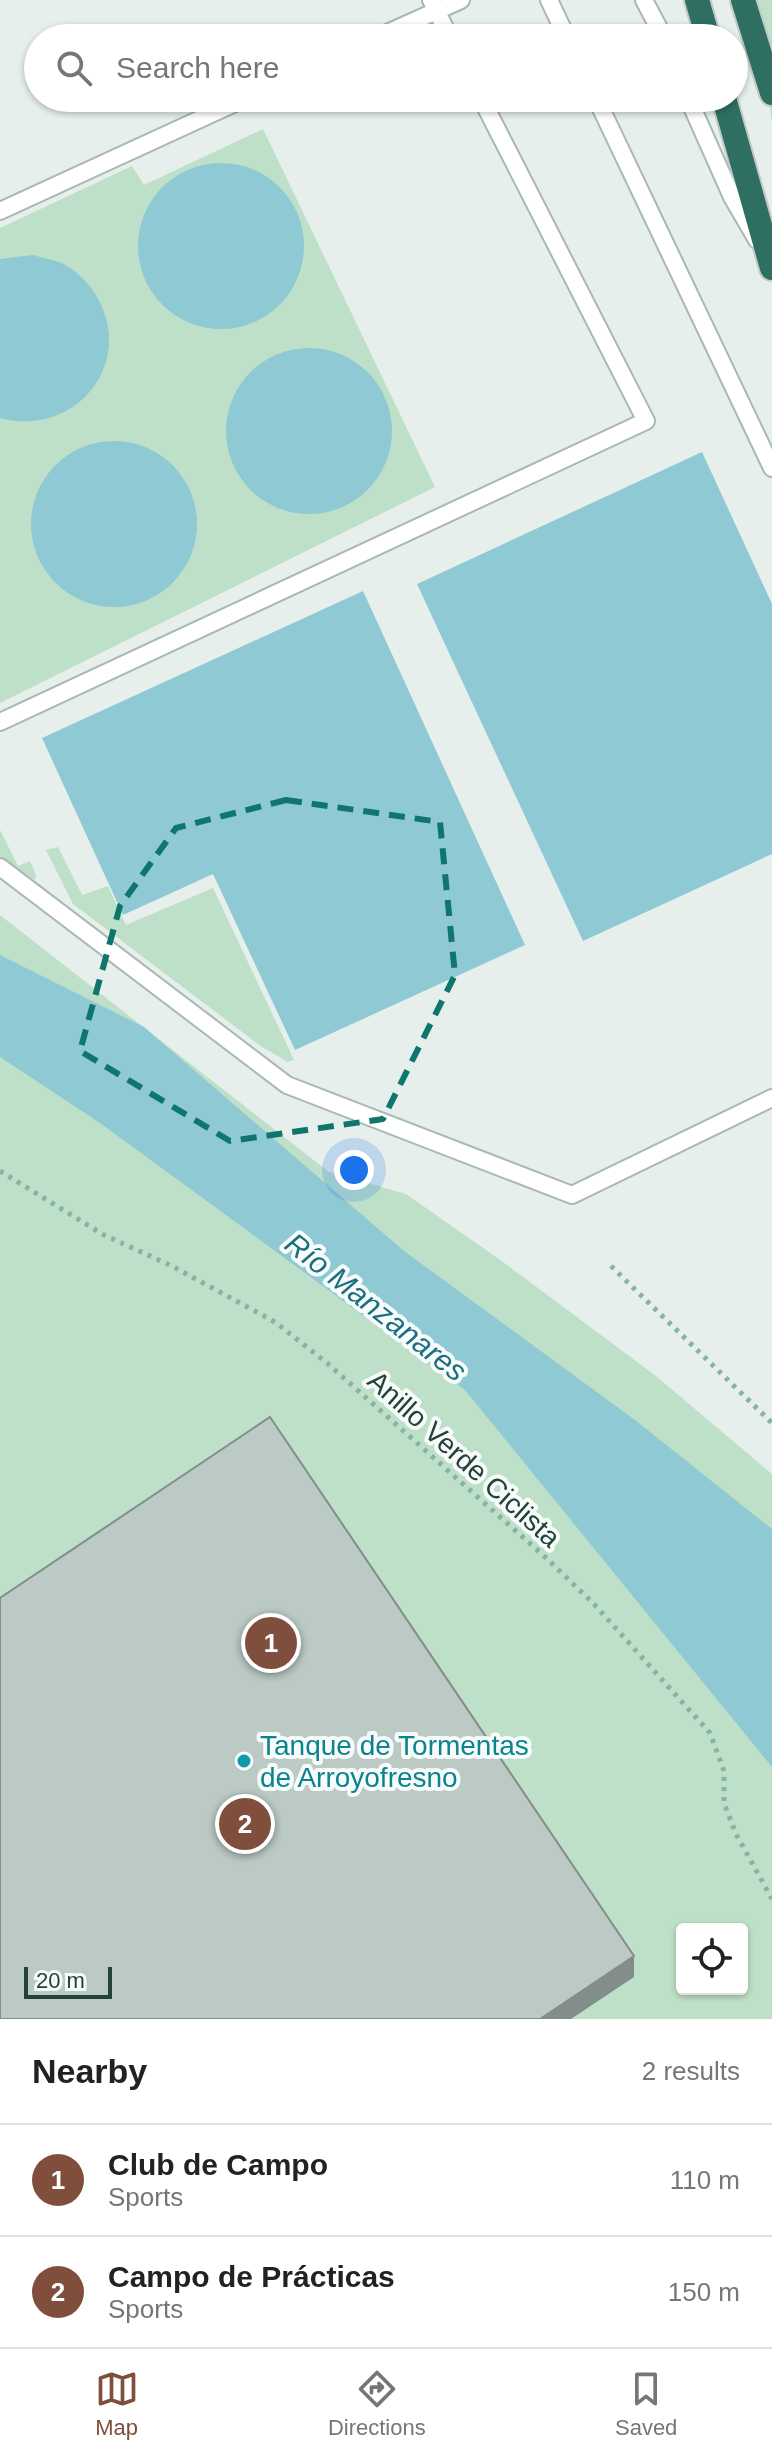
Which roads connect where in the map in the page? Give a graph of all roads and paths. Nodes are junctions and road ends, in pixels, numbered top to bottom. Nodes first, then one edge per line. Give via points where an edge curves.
1 (461, 0) edge
2 (549, 0) edge
3 (644, 0) edge
4 (697, 0) edge
5 (743, 0) edge
6 (433, 5) edge
7 (400, 24) edge
8 (443, 24) edge
9 (560, 24) edge
10 (657, 24) edge
11 (704, 24) edge
12 (772, 93) edge
13 (216, 112) edge
14 (488, 112) edge
15 (603, 112) edge
16 (694, 112) edge
17 (728, 112) edge
18 (0, 211) edge
19 (770, 263) edge
20 (772, 468) edge
21 (0, 722) edge
22 (0, 867) edge
23 (772, 1098) edge
24 (0, 1171) edge
25 (611, 1266) dead end
26 (772, 1423) edge
27 (772, 1899) edge

1 - 6 lane
2 - 9 lane
3 - 10 lane
4 - 11 highway
5 - 12 highway
6 - 7 lane
6 - 8 lane
13 - 18 lane
14 - 21 lane via 646,421
15 - 20 lane
16 - 19 lane via 732,197
17 - 19 highway
22 - 23 lane via 287,1085 572,1195
24 - 27 path, Anillo Verde Ciclista via 104,1235 275,1322 544,1556 710,1733 724,1771 724,1803
25 - 26 path

